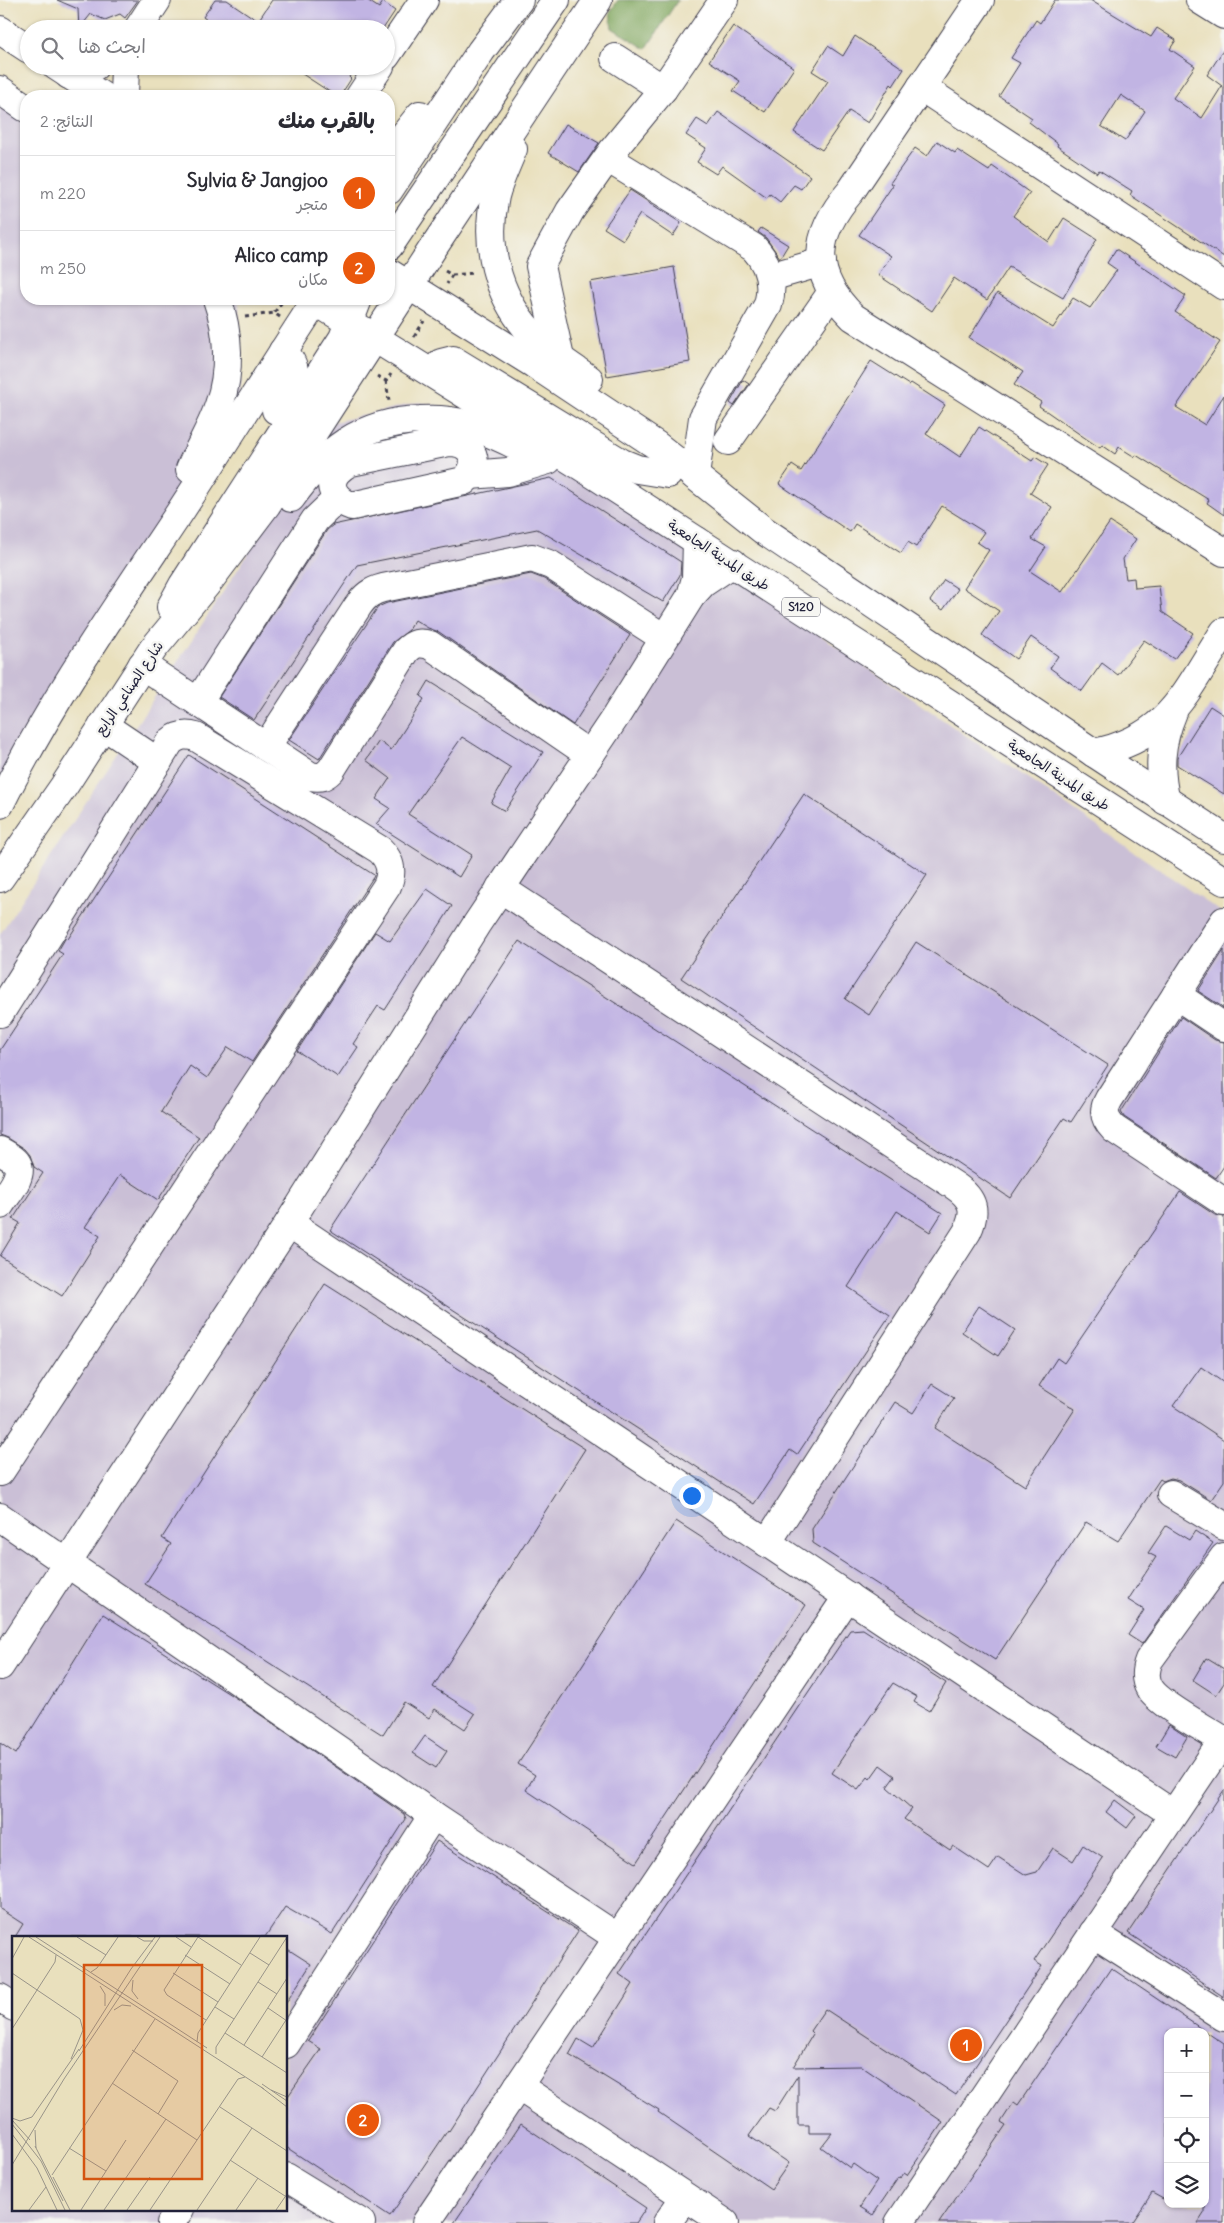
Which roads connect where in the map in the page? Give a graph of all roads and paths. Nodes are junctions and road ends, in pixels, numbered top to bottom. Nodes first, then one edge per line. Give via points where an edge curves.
1 (157, 0) edge
2 (424, 0) edge
3 (518, 0) edge
4 (556, 0) edge
5 (598, 0) edge
6 (724, 0) edge
7 (980, 0) edge
8 (1200, 0) edge
9 (1224, 15) edge
10 (144, 20) edge
11 (0, 30) edge
12 (20, 43) edge
13 (395, 43) edge
14 (481, 51) junction
15 (614, 58) dead end
16 (68, 75) edge
17 (125, 75) edge
18 (374, 75) edge
19 (921, 87) junction
20 (664, 89) junction
21 (0, 90) edge
22 (92, 90) edge
23 (124, 90) edge
24 (364, 90) edge
25 (20, 104) edge
26 (528, 107) junction
27 (395, 144) edge
28 (609, 159) junction
29 (395, 181) edge
30 (851, 190) junction
31 (395, 237) edge
32 (822, 262) junction
33 (770, 278) junction
34 (1224, 286) edge
35 (395, 288) edge
36 (832, 292) junction
37 (312, 305) edge
38 (337, 305) edge
39 (370, 305) edge
40 (389, 305) edge
41 (220, 309) edge
42 (354, 310) edge
43 (274, 313) dead end
44 (865, 323) junction
45 (376, 338) junction
46 (283, 351) junction
47 (560, 358) junction
48 (436, 375) junction
49 (728, 441) dead end
50 (656, 445) junction
51 (548, 460) junction
52 (584, 468) junction
53 (668, 474) junction
54 (470, 475) junction
55 (702, 482) junction
56 (338, 498) junction
57 (172, 524) junction
58 (697, 541) junction
59 (1224, 552) edge
60 (733, 563) junction
61 (691, 596) junction
62 (169, 610) junction
63 (1224, 632) edge
64 (664, 638) junction
65 (148, 657) junction
66 (198, 702) junction
67 (1174, 709) junction
68 (104, 725) junction
69 (266, 747) junction
70 (1094, 753) junction
71 (590, 755) junction
72 (158, 762) junction
73 (1166, 801) junction
74 (0, 804) edge
75 (1224, 838) edge
76 (3, 876) edge
77 (1224, 881) edge
78 (500, 888) junction
79 (1220, 936) edge
80 (1176, 996) junction
81 (0, 1013) edge
82 (1224, 1027) edge
83 (0, 1151) edge
84 (1221, 1194) edge
85 (0, 1205) edge
86 (289, 1223) junction
87 (0, 1472) edge
88 (1171, 1494) dead end
89 (0, 1517) edge
90 (1224, 1526) edge
91 (768, 1543) junction
92 (1224, 1557) edge
93 (66, 1564) junction
94 (848, 1596) junction
95 (9, 1632) edge
96 (0, 1666) edge
97 (1224, 1739) edge
98 (434, 1814) junction
99 (1173, 1814) junction
100 (1093, 1933) junction
101 (618, 1938) junction
102 (0, 1998) edge
103 (12, 2005) edge
104 (1224, 2017) edge
105 (288, 2041) edge
106 (518, 2086) junction
107 (288, 2178) edge
108 (685, 2196) junction
109 (179, 2210) edge
110 (171, 2223) edge
111 (360, 2223) edge
112 (426, 2223) edge
113 (666, 2223) edge
114 (725, 2223) edge
115 (899, 2223) edge

1 - 10 main road
2 - 13 main road
3 - 14 main road
4 - 31 main road
5 - 26 main road
6 - 20 main road
7 - 19 main road
8 - 9 main road
11 - 12 main road
14 - 27 main road via 457,70
14 - 29 main road
15 - 20 main road
16 - 22 main road
17 - 23 main road
18 - 24 main road
19 - 30 main road
19 - 34 main road
20 - 28 main road
21 - 25 main road
26 - 35 main road, شارع الصناعي الرابع
26 - 47 main road via 495,195 491,244 495,270 515,313 530,332
28 - 33 main road via 754,248 764,260
28 - 47 main road via 570,211 540,266
30 - 32 main road via 828,222
30 - 44 main road via 838,224 835,253 847,297
32 - 33 main road
32 - 36 main road via 824,278
33 - 55 main road via 768,305 703,418
35 - 50 main road via 534,364
35 - 53 main road
36 - 44 main road via 852,317
36 - 49 main road
37 - 46 main road
38 - 42 main road, طريق المدينة الجامعية / S120
39 - 45 main road
40 - 45 main road, شارع الصناعي الرابع
41 - 43 path
41 - 57 main road via 226,334 227,370 220,404 192,465
42 - 45 main road, طريق المدينة الجامعية / S120
42 - 62 main road via 343,338
44 - 59 main road
45 - 48 main road, طريق المدينة الجامعية / S120
45 - 65 main road, شارع الصناعي الرابع via 267,504
46 - 57 main road
46 - 62 main road via 292,360 295,373 292,385 189,547 176,573
47 - 50 main road via 618,403
48 - 52 main road, طريق المدينة الجامعية / S120
48 - 53 main road via 441,363 453,360 622,464
50 - 55 main road
51 - 52 main road
51 - 54 main road via 508,472
51 - 65 main road via 466,424 436,419 391,423 348,439 304,480 232,578
52 - 58 main road, طريق المدينة الجامعية / S120
53 - 55 main road via 690,484
54 - 56 main road via 457,484 352,506
54 - 56 main road via 474,468 471,452 458,442 449,442 351,462 341,467 334,474 332,485
55 - 70 main road via 763,530
56 - 66 main road via 315,520
57 - 74 main road via 81,661
58 - 60 main road, طريق المدينة الجامعية / S120
58 - 61 main road via 696,578
60 - 61 main road via 703,583
60 - 77 main road, طريق المدينة الجامعية / S120
61 - 64 main road
62 - 65 main road
63 - 67 main road
64 - 69 main road via 552,565 532,558 378,590 364,597
64 - 71 main road
65 - 66 main road
65 - 68 main road, شارع الصناعي الرابع
66 - 69 main road
67 - 70 main road via 1147,734 1131,743
67 - 73 main road via 1162,744 1160,762
68 - 72 main road
68 - 76 main road, شارع الصناعي الرابع
69 - 71 main road via 310,776 326,776 406,651 421,642 430,645
70 - 73 main road
71 - 78 main road
72 - 81 main road
72 - 87 main road via 176,738 196,737 380,850 390,863 390,879
73 - 75 main road
78 - 86 main road
78 - 91 main road via 955,1186 966,1194 973,1206 973,1220 967,1232
79 - 80 main road
80 - 82 main road
80 - 84 main road via 1109,1098 1104,1115 1114,1129
83 - 85 main road via 16,1162 19,1169
86 - 91 main road
86 - 93 main road
88 - 90 main road
89 - 93 main road
91 - 94 main road
92 - 97 main road via 1149,1660 1146,1674 1154,1694
93 - 95 main road
93 - 98 main road
94 - 99 main road
94 - 101 main road
95 - 96 main road
97 - 99 main road
98 - 101 main road
98 - 105 main road
99 - 100 main road
100 - 104 main road
100 - 115 main road
101 - 106 main road
102 - 103 main road
106 - 108 main road
106 - 112 main road
107 - 111 main road
108 - 113 main road
108 - 114 main road
109 - 110 main road

